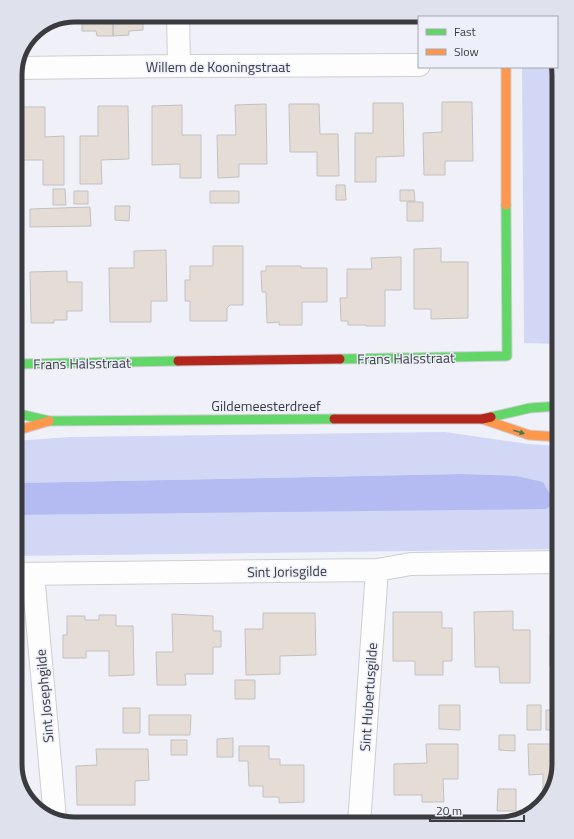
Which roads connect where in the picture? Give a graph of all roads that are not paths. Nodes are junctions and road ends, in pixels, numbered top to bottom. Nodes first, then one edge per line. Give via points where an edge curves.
1 (178, 22) edge
2 (418, 65) edge
3 (178, 66) junction
4 (23, 68) edge
5 (506, 68) edge
6 (22, 364) edge
7 (552, 406) edge
8 (22, 415) edge
9 (482, 419) junction
10 (50, 421) junction
11 (22, 429) edge
12 (552, 437) edge
13 (552, 562) edge
14 (377, 570) junction
15 (24, 574) edge
16 (54, 813) edge
17 (359, 817) edge

1 - 3 street
2 - 3 street, Willem de Kooningstraat
3 - 4 street, Willem de Kooningstraat
5 - 6 street, Frans Halsstraat via 508,356
7 - 9 street, Gildemeesterdreef via 530,408
8 - 10 street, Gildemeesterdreef
9 - 10 street, Gildemeesterdreef
9 -> 12 street, Gildemeesterdreef via 529,435
10 - 11 street, Gildemeesterdreef
13 - 14 street, Sint Jorisgilde via 410,564
14 - 15 street, Sint Jorisgilde
14 - 17 street, Sint Hubertusgilde
15 - 16 street, Sint Josephgilde

